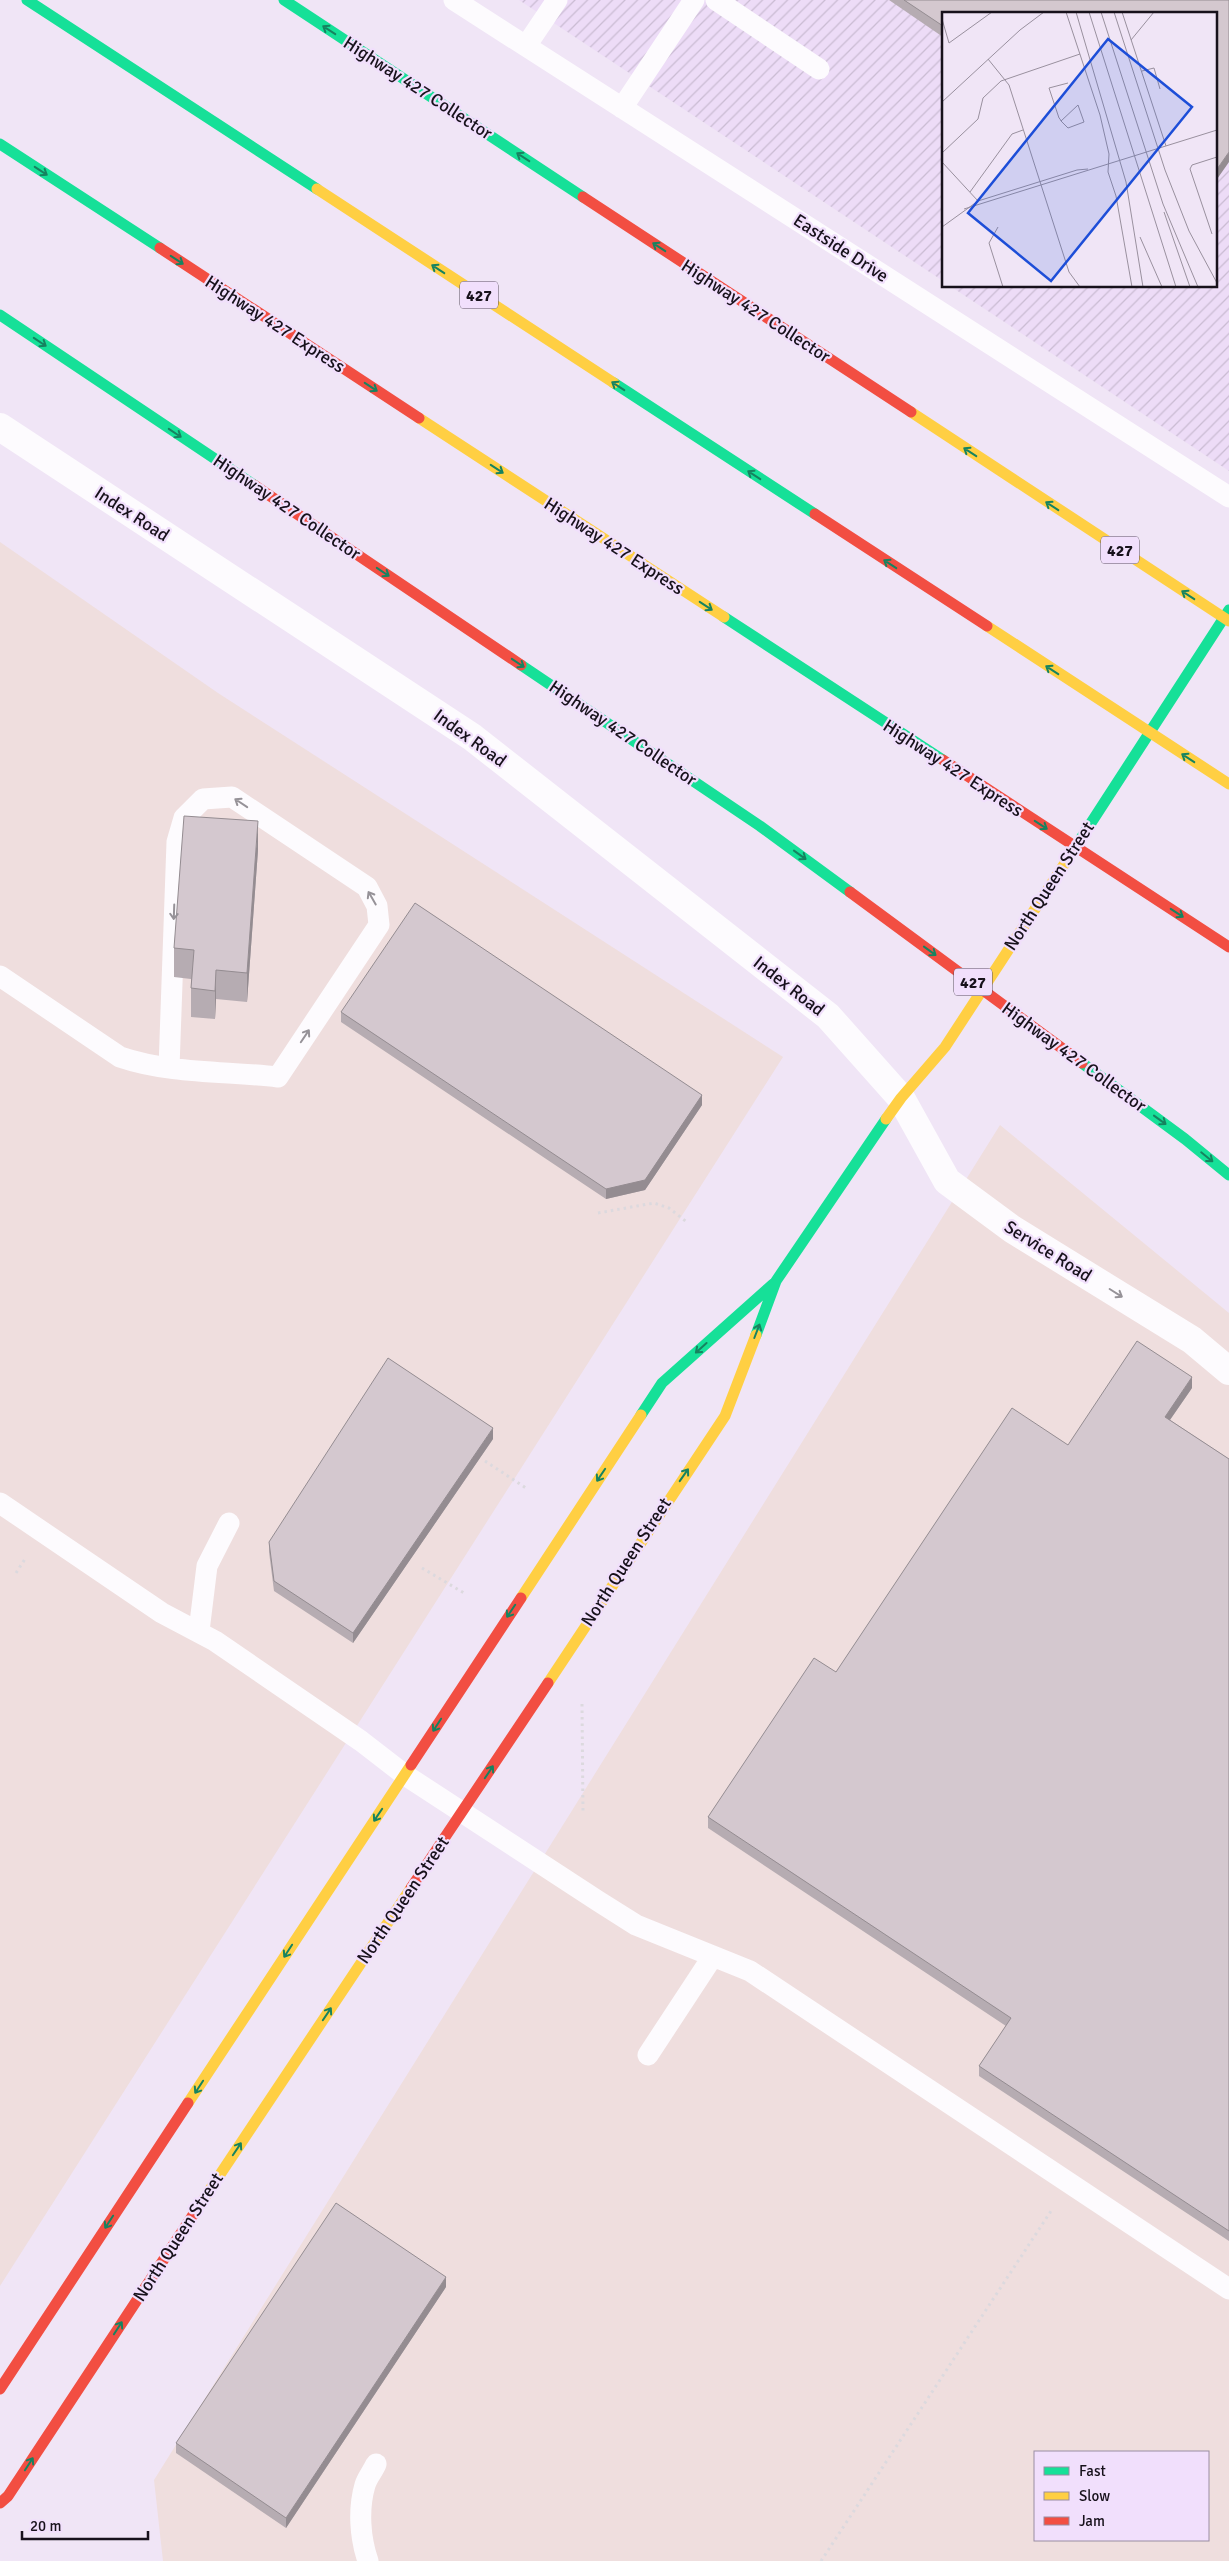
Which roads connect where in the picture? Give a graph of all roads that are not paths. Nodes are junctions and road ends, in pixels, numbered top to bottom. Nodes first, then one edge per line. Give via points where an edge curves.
1 (28, 0) edge
2 (284, 0) edge
3 (454, 0) edge
4 (557, 0) edge
5 (694, 0) edge
6 (716, 0) edge
7 (526, 46) junction
8 (819, 69) dead end
9 (622, 108) junction
10 (0, 144) edge
11 (0, 315) edge
12 (0, 427) edge
13 (1229, 497) edge
14 (1229, 610) edge
15 (1229, 621) edge
16 (1229, 784) edge
17 (1229, 947) edge
18 (0, 976) edge
19 (169, 1068) junction
20 (901, 1098) junction
21 (1229, 1175) edge
22 (776, 1281) junction
23 (1229, 1371) edge
24 (0, 1502) edge
25 (229, 1523) dead end
26 (198, 1631) junction
27 (405, 1775) junction
28 (462, 1812) junction
29 (714, 1956) junction
30 (648, 2055) dead end
31 (1229, 2289) edge
32 (2, 2382) edge
33 (376, 2464) dead end
34 (0, 2503) edge
35 (368, 2561) edge

16 -> 1 main road, 427
15 -> 2 main road, Highway 427 Collector / 427
3 - 7 lane, Eastside Drive
4 - 7 lane
5 - 9 lane
6 - 8 lane
7 - 9 lane, Eastside Drive
9 - 13 lane, Eastside Drive
10 -> 17 main road, Highway 427 Express
11 -> 21 main road, Highway 427 Collector / 427 via 760,826 1185,1139
12 - 20 street, Index Road via 472,737 828,1016
14 - 20 main road, North Queen Street via 945,1047
18 - 19 lane via 120,1057 143,1065
19 -> 19 lane via 278,1077 379,925 377,906 366,887 232,797 203,799 184,818 176,842
20 - 22 main road, North Queen Street
20 -> 23 street, Service Road via 946,1182 1012,1229 1192,1340
22 -> 27 main road, North Queen Street via 662,1383
28 -> 22 main road, North Queen Street via 725,1416
24 - 26 lane via 162,1613
25 - 26 lane via 207,1566
26 - 27 lane via 361,1741
27 - 28 lane
27 -> 32 main road, North Queen Street
28 - 29 lane via 636,1925
34 -> 28 main road, North Queen Street via 8,2496
29 - 30 lane
29 - 31 lane via 750,1971
33 - 35 lane via 365,2485 361,2512 363,2546

